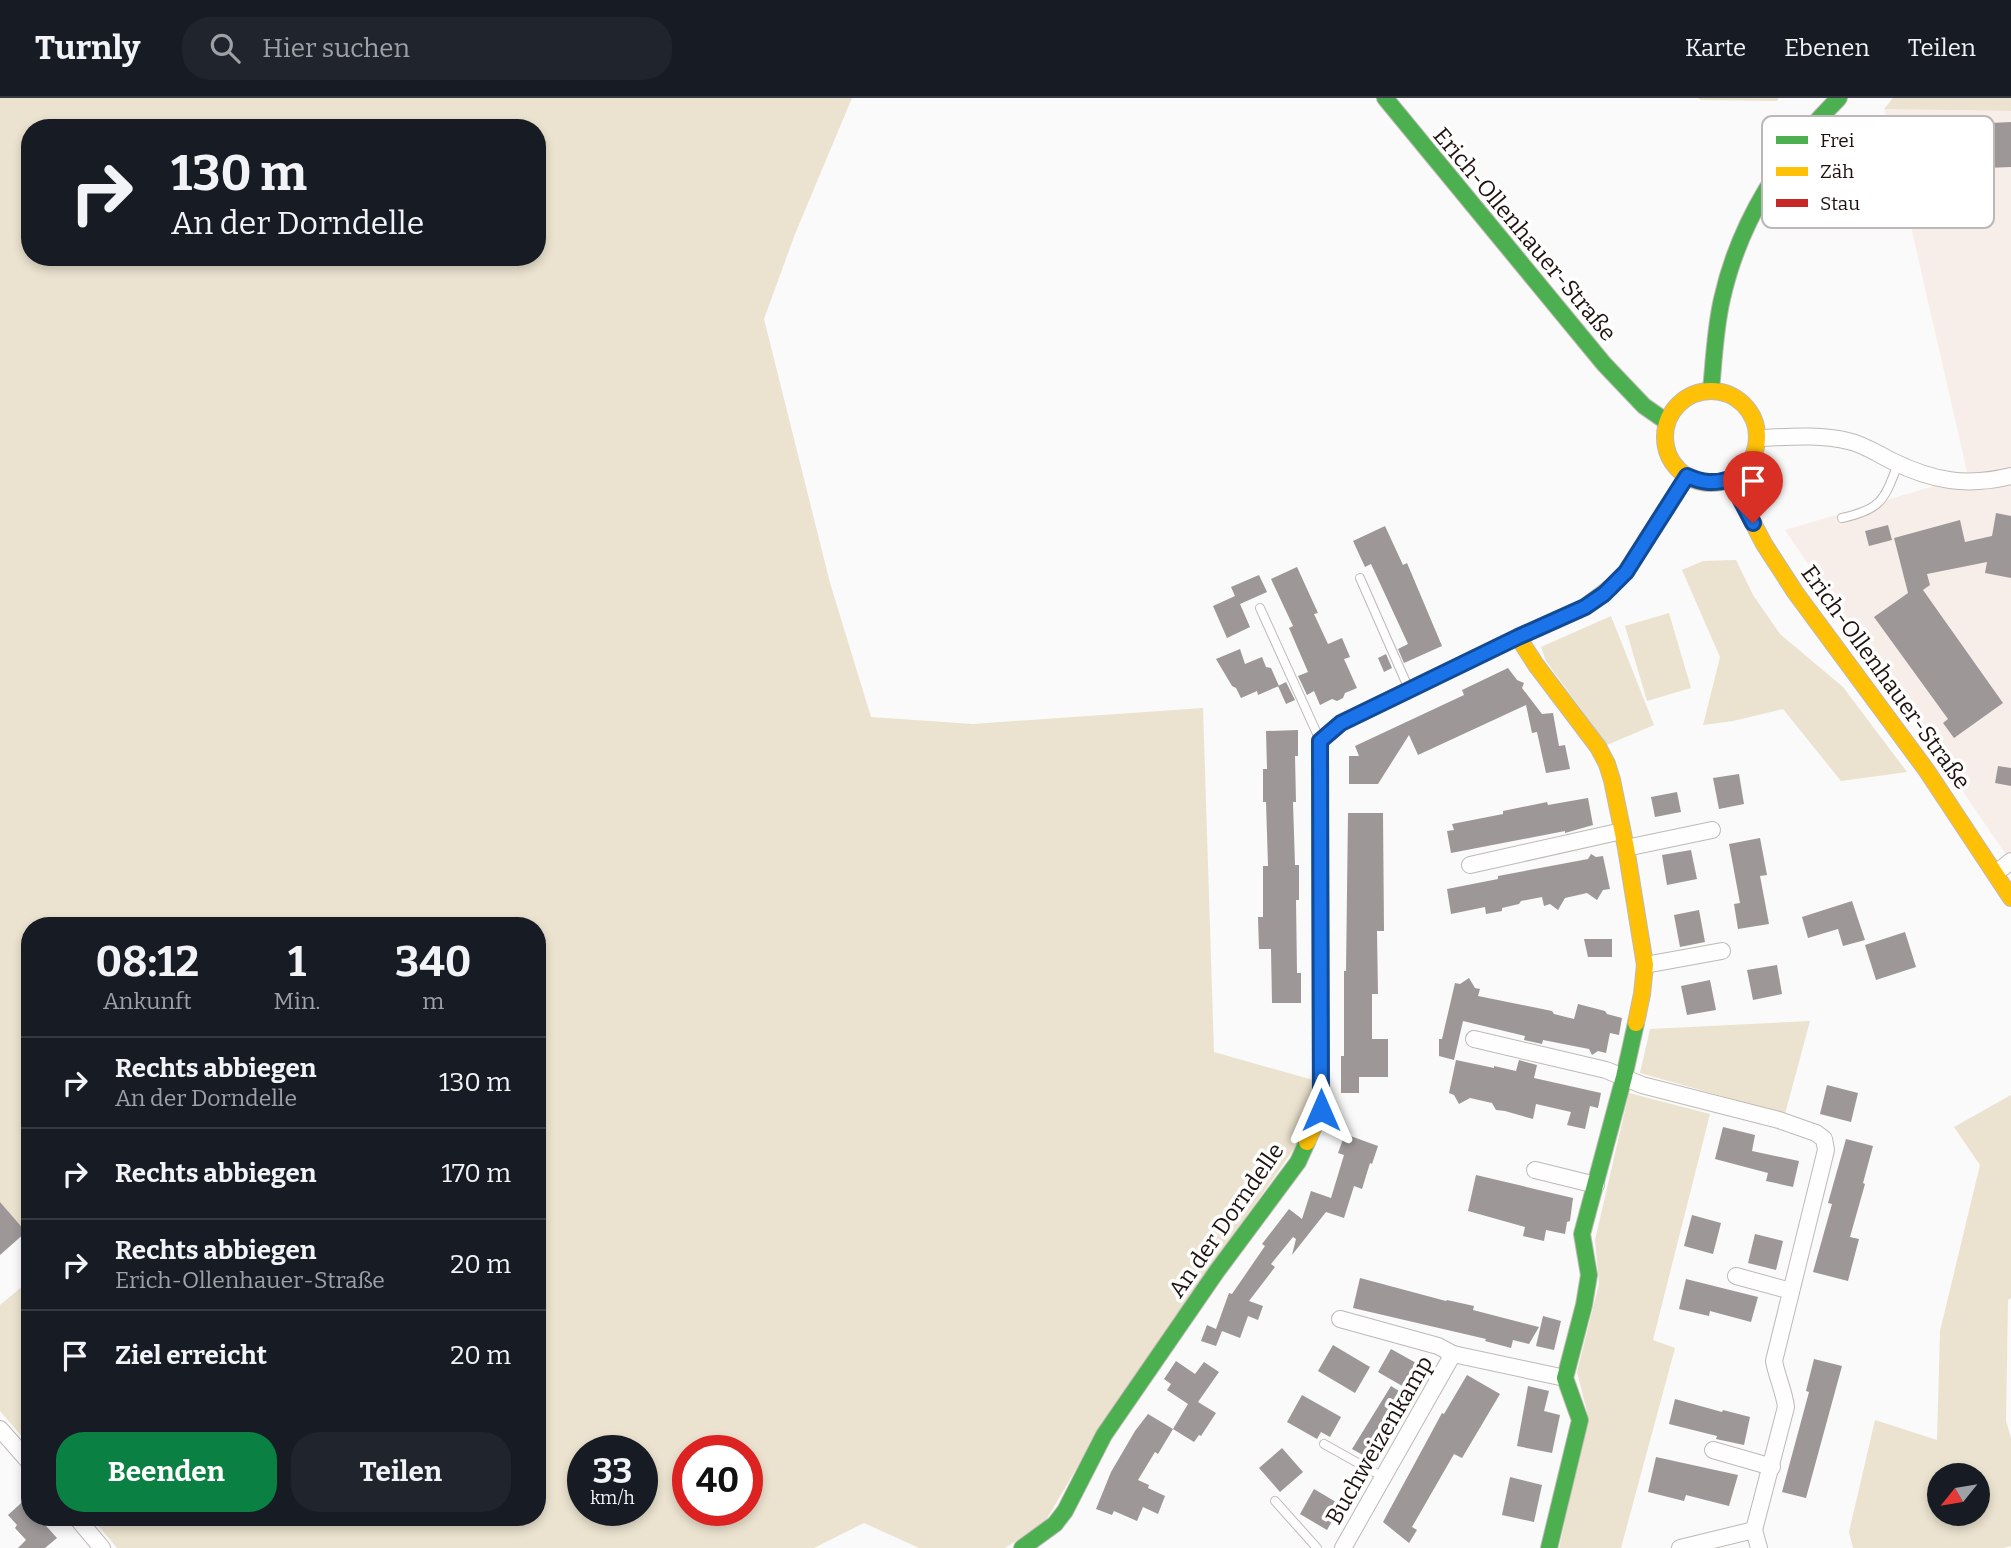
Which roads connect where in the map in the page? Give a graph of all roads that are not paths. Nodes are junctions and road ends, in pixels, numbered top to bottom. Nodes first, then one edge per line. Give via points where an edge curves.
1 (1385, 98) edge
2 (1839, 98) edge
3 (1820, 116) edge
4 (1762, 197) edge
5 (1711, 390) junction
6 (1667, 422) junction
7 (1757, 438) junction
8 (1898, 464) junction
9 (1687, 476) junction
10 (2011, 476) edge
11 (1730, 479) junction
12 (1842, 518) dead end
13 (1360, 578) dead end
14 (1260, 608) dead end
15 (1518, 637) junction
16 (1410, 690) junction
17 (1320, 741) junction
18 (1712, 830) dead end
19 (1622, 831) junction
20 (1626, 848) junction
21 (2011, 861) edge
22 (1470, 865) dead end
23 (1996, 873) junction
24 (2011, 898) edge
25 (1722, 951) dead end
26 (1645, 965) junction
27 (1474, 1039) dead end
28 (1624, 1077) junction
29 (1535, 1170) dead end
30 (1595, 1185) junction
31 (1736, 1276) dead end
32 (1791, 1291) junction
33 (1340, 1319) dead end
34 (1453, 1354) junction
35 (1564, 1378) junction
36 (0, 1429) edge
37 (1324, 1444) dead end
38 (1713, 1450) dead end
39 (21, 1453) edge
40 (1772, 1467) junction
41 (1383, 1477) junction
42 (1275, 1501) dead end
43 (84, 1526) edge
44 (1754, 1530) junction
45 (102, 1548) edge
46 (1023, 1548) edge
47 (1317, 1548) edge
48 (1343, 1548) edge
49 (1549, 1548) edge
50 (1680, 1548) edge
51 (1759, 1548) edge

1 - 6 street, Erich-Ollenhauer-Straße via 1604,363 1644,406
2 - 3 street
4 - 5 street via 1726,284
5 - 6 street via 1684,399
5 - 7 street via 1739,399 1756,423
6 - 9 street via 1667,452
7 - 8 street via 1850,441
7 - 11 street via 1750,463
8 - 10 street via 1921,474 1964,482
8 - 12 lane via 1880,503
9 - 11 street via 1701,482
9 - 15 street via 1626,572 1604,594
11 - 23 street, Erich-Ollenhauer-Straße via 1795,592
13 - 16 lane
14 - 17 lane, An der Dorndelle
15 - 16 street
15 - 19 street via 1598,747 1612,780
16 - 17 street via 1341,723
17 - 46 street, An der Dorndelle via 1321,1110 1298,1162 1104,1434 1065,1511
18 - 20 street
19 - 20 street
19 - 22 street
20 - 26 street
21 - 23 street
23 - 24 street, Erich-Ollenhauer-Straße
25 - 26 street
26 - 28 street
27 - 28 street
28 - 30 street
28 - 32 street via 1779,1120 1824,1139 1826,1150
29 - 30 street
30 - 35 street via 1582,1234 1589,1275
31 - 32 street
32 - 40 street via 1774,1361 1786,1407
33 - 34 street, Buchweizenkamp
34 - 35 street, Buchweizenkamp
34 - 41 street, Buchweizenkamp
35 - 49 street via 1580,1420
36 - 39 street
37 - 41 lane
38 - 40 street
40 - 44 street
41 - 48 street, Buchweizenkamp
42 - 47 lane
43 - 45 street
44 - 50 street
44 - 51 street

